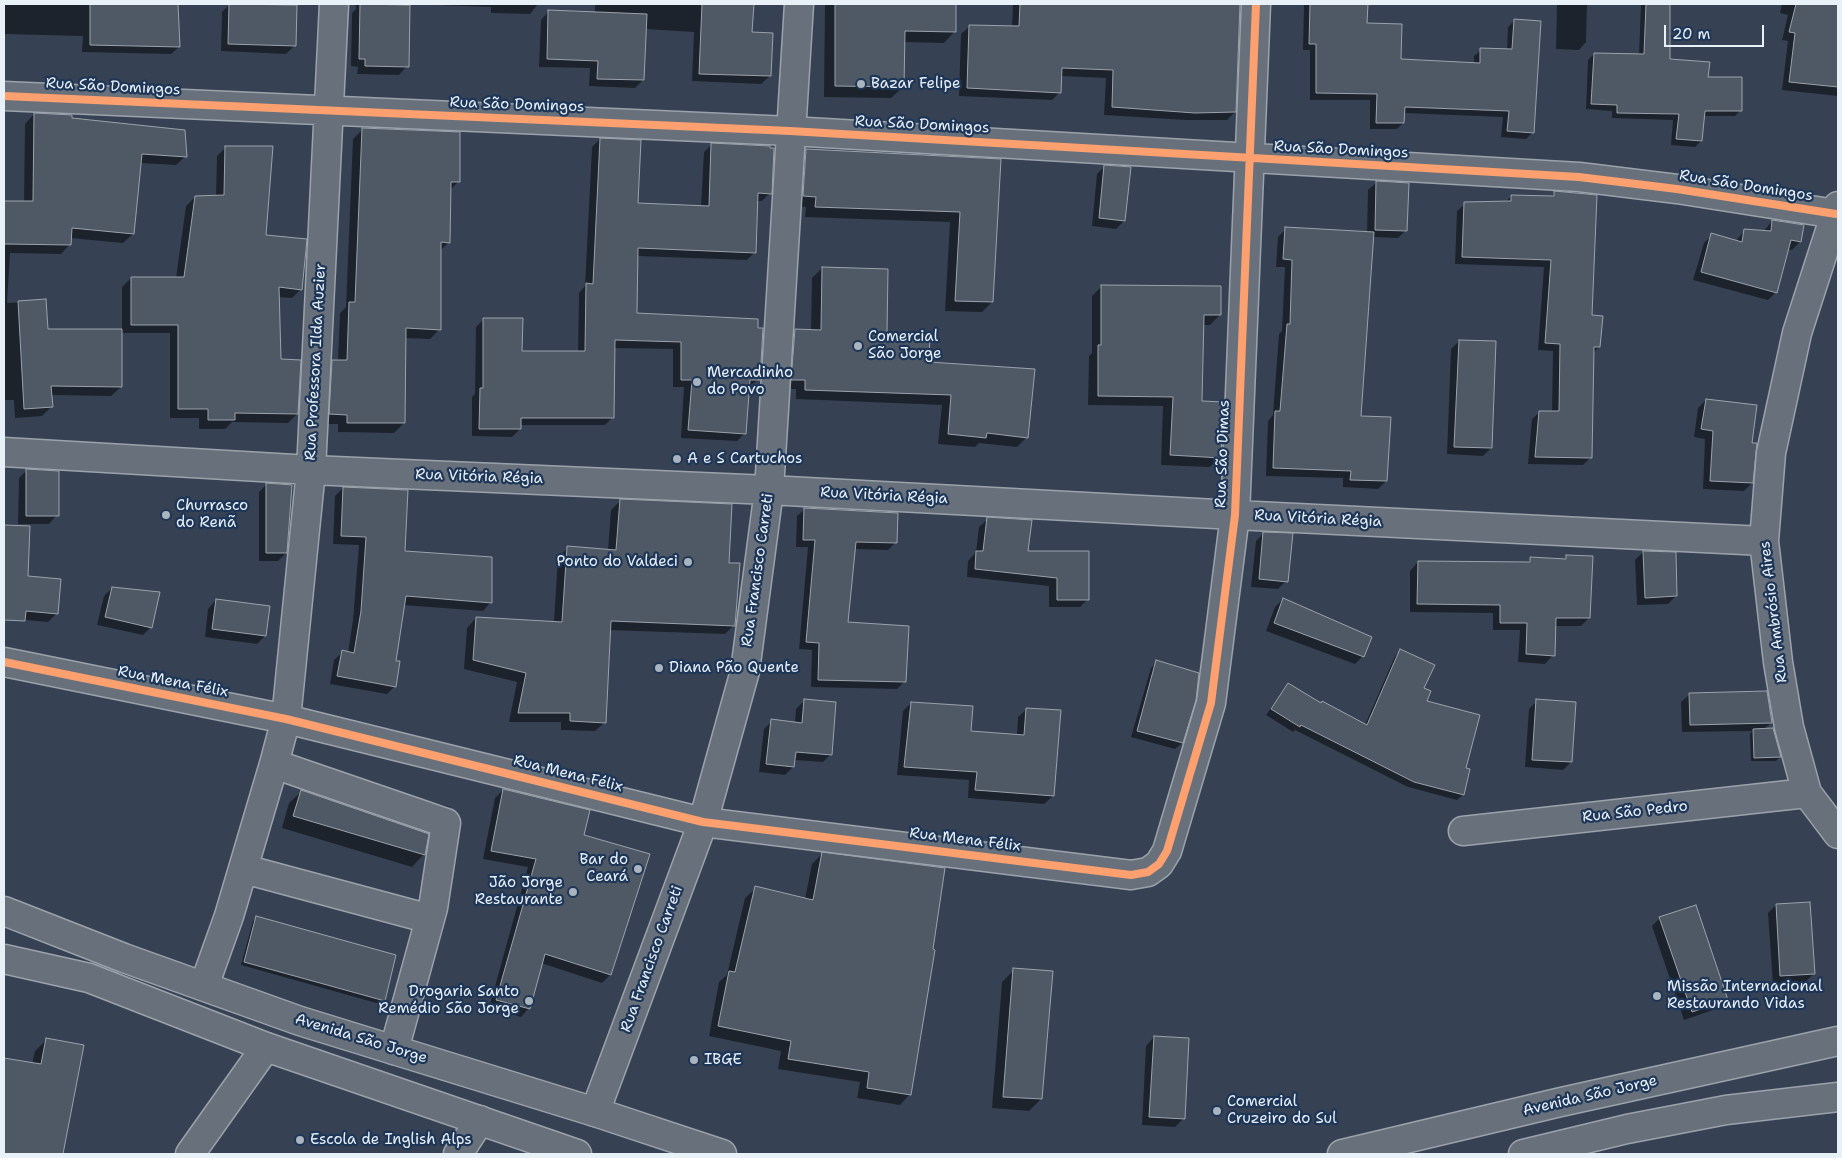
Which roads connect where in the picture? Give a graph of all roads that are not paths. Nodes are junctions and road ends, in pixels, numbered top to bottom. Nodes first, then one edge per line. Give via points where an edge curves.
1 (334, 4) edge
2 (799, 4) edge
3 (1256, 4) edge
4 (4, 96) edge
5 (327, 111) junction
6 (790, 131) junction
7 (1248, 158) junction
8 (1837, 210) edge
9 (4, 452) edge
10 (311, 470) junction
11 (769, 490) junction
12 (1235, 516) junction
13 (1764, 541) junction
14 (4, 662) edge
15 (286, 719) junction
16 (274, 764) junction
17 (1807, 793) junction
18 (703, 822) junction
19 (1463, 831) dead end
20 (1838, 834) edge
21 (244, 869) junction
22 (1131, 875) joint
23 (4, 911) edge
24 (430, 919) junction
25 (4, 959) edge
26 (204, 986) junction
27 (1838, 1041) edge
28 (266, 1047) junction
29 (394, 1050) junction
30 (1838, 1097) edge
31 (595, 1112) junction
32 (480, 1120) junction
33 (190, 1154) edge
34 (458, 1154) edge
35 (577, 1154) edge
36 (722, 1154) edge
37 (1342, 1154) edge
38 (1522, 1154) edge

1 - 5 street, Rua Professora Ilda Auzier
2 - 6 street, Rua Francisco Carreti
3 - 7 street, Rua São Dimas
4 - 5 street, Rua São Domingos
5 - 6 street, Rua São Domingos
5 - 10 street, Rua Professora Ilda Auzier
6 - 7 street, Rua São Domingos
6 - 11 street, Rua Francisco Carreti
7 - 8 street, Rua São Domingos via 1579,177
7 - 12 street, Rua São Dimas
8 - 13 street, Rua Ambrósio Aires via 1797,333 1771,453
9 - 10 street, Rua Vitória Régia
10 - 11 street, Rua Vitória Régia
10 - 15 street, Rua Professora Ilda Auzier
11 - 12 street, Rua Vitória Régia
11 - 18 street, Rua Francisco Carreti via 745,671
12 - 13 street, Rua Vitória Régia
12 - 22 street, Rua São Dimas via 1211,703 1167,851 1159,864 1148,872
13 - 17 street, Rua Ambrósio Aires via 1789,727
14 - 15 street, Rua Mena Félix
15 - 16 street, Rua Professora Ilda Auzier
15 - 18 street, Rua Mena Félix
16 - 21 street, Rua Professora Ilda Auzier
16 - 24 street via 446,823
17 - 19 street, Rua São Pedro
17 - 20 street, Rua Ambrósio Aires
18 - 22 street, Rua Mena Félix
18 - 31 street, Rua Francisco Carreti
21 - 24 street
21 - 26 street, Rua Professora Ilda Auzier
23 - 26 street, Avenida São Jorge
24 - 29 street
25 - 28 street via 89,978
26 - 29 street, Avenida São Jorge via 300,1021
27 - 37 street, Avenida São Jorge
28 - 32 street
28 - 33 street
29 - 31 street, Avenida São Jorge
30 - 38 street via 1726,1110 1626,1129
31 - 36 street, Avenida São Jorge
32 - 34 street
32 - 35 street

